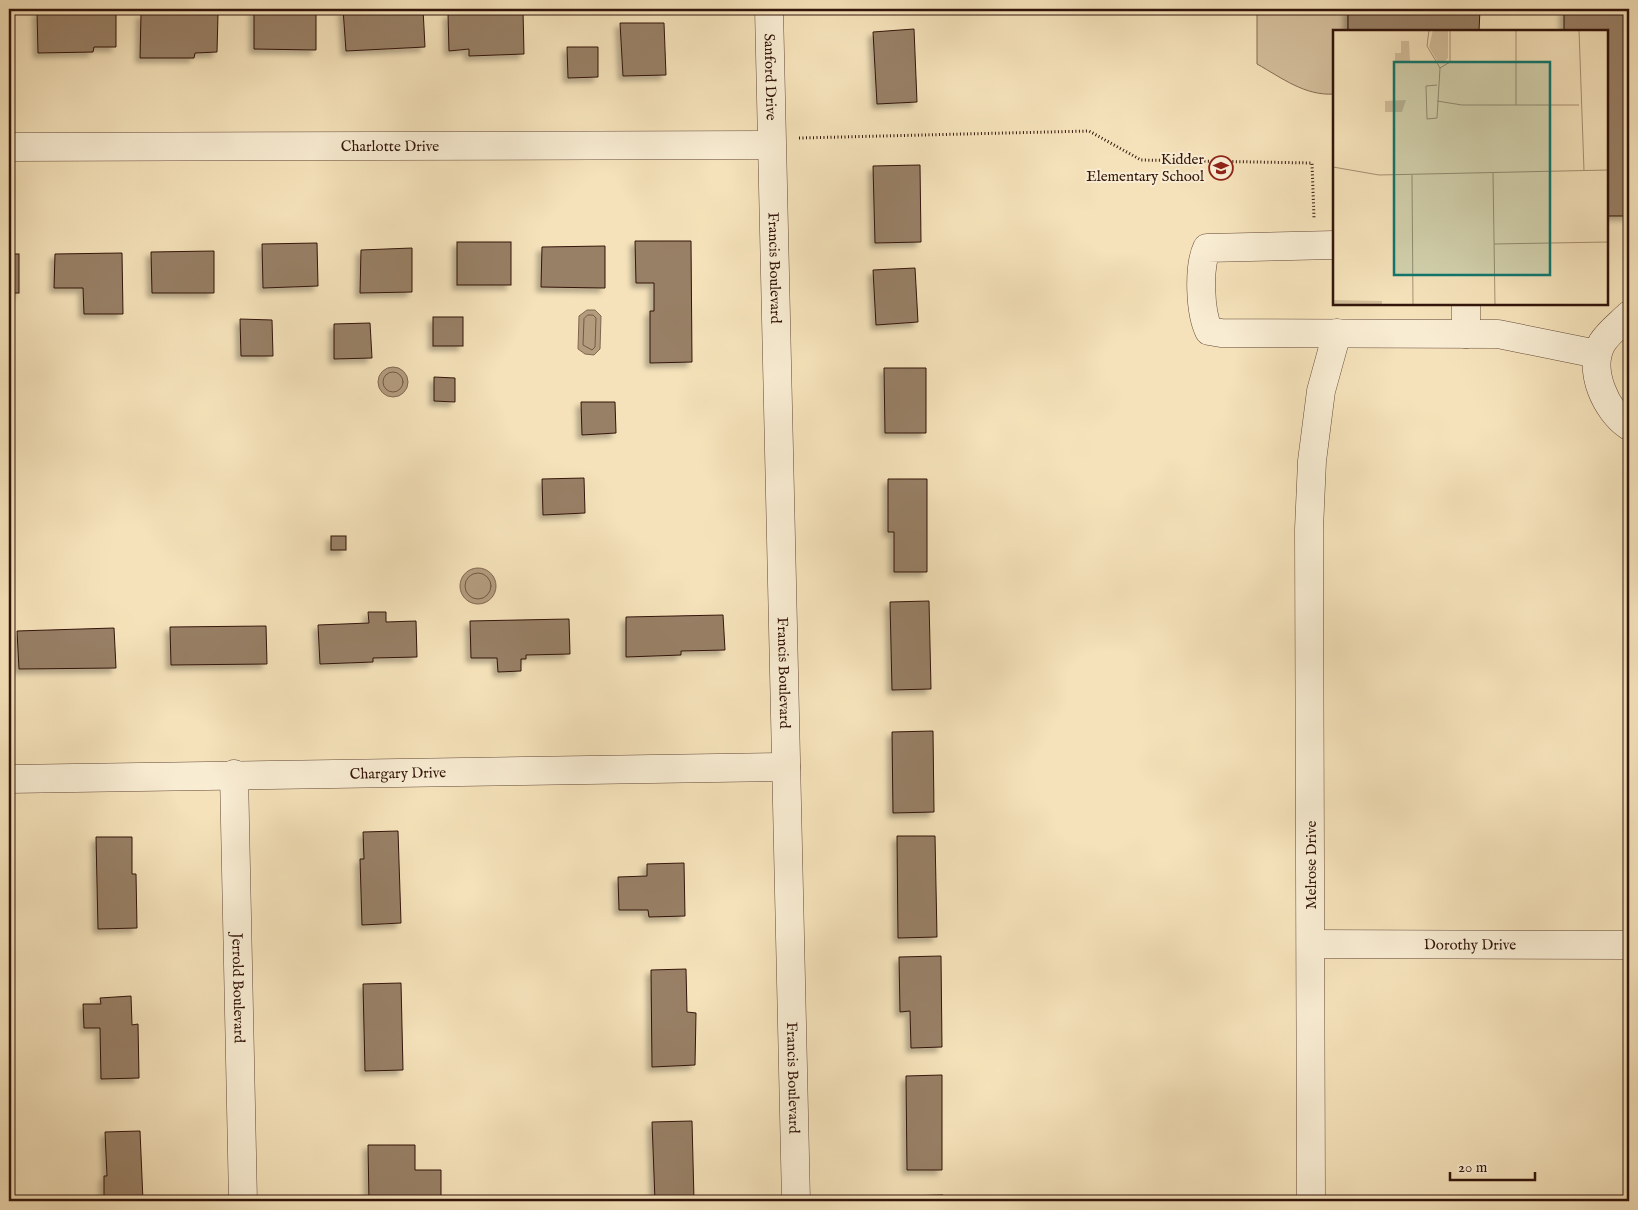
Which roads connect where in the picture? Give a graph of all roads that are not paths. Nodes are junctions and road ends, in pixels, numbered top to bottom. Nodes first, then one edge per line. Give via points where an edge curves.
1 (769, 9) edge
2 (782, 142) junction
3 (9, 147) edge
4 (1324, 245) edge
5 (1466, 305) edge
6 (1629, 315) edge
7 (1337, 333) junction
8 (1466, 334) junction
9 (1597, 354) junction
10 (1629, 426) edge
11 (786, 767) junction
12 (234, 774) junction
13 (9, 779) edge
14 (1311, 944) junction
15 (1629, 945) edge
16 (243, 1201) edge
17 (796, 1201) edge
18 (1312, 1201) edge

1 - 2 street, Sanford Drive
2 - 3 street, Charlotte Drive
2 - 11 street, Francis Boulevard
4 - 7 street via 1207,248 1202,259 1203,319 1209,331 1221,334
5 - 8 street
6 - 9 street via 1602,342
7 - 8 street
7 - 14 street, Melrose Drive via 1321,391 1312,461 1309,529
8 - 9 street via 1498,334
9 - 10 street via 1601,391 1619,420
11 - 12 street, Chargary Drive via 600,772
11 - 17 street, Francis Boulevard
12 - 13 street, Chargary Drive
12 - 16 street, Jerrold Boulevard
14 - 15 street, Dorothy Drive
14 - 18 street, Melrose Drive

